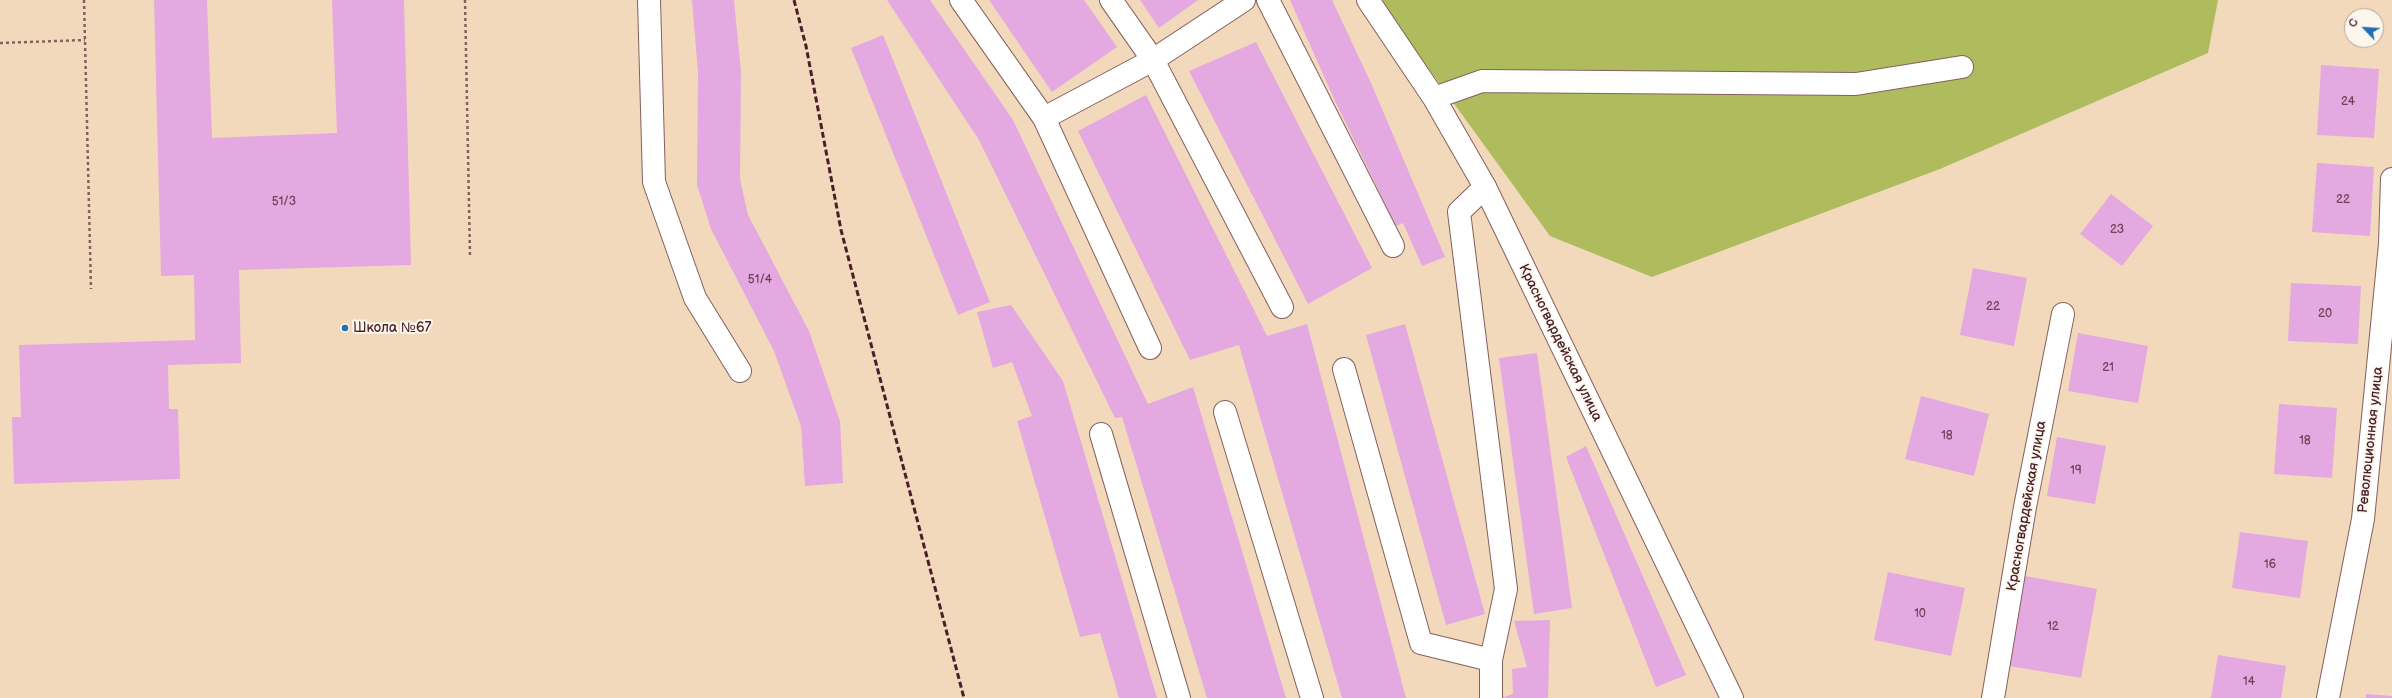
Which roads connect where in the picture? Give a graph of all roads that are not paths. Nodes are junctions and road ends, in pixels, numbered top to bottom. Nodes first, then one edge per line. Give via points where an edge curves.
1 (649, 0) edge
2 (961, 0) edge
3 (1111, 0) edge
4 (1244, 0) edge
5 (1268, 0) edge
6 (1368, 0) edge
7 (1153, 60) junction
8 (1962, 66) dead end
9 (1434, 98) junction
10 (1044, 118) junction
11 (2392, 179) edge
12 (1485, 187) junction
13 (1394, 246) dead end
14 (1282, 307) dead end
15 (2063, 314) dead end
16 (1150, 348) dead end
17 (1344, 370) dead end
18 (740, 371) dead end
19 (1225, 412) dead end
20 (1101, 434) dead end
21 (1492, 660) junction
22 (1179, 698) edge
23 (1312, 698) edge
24 (1491, 698) edge
25 (1732, 698) edge
26 (1993, 698) edge
27 (2328, 698) edge

1 - 18 street via 654,182 695,298
2 - 10 street
3 - 7 street
4 - 7 street
5 - 13 street
6 - 9 street, Красногвардейская улица
7 - 10 street
7 - 14 street
8 - 9 street via 1856,84 1482,81
9 - 12 street, Красногвардейская улица
10 - 16 street
11 - 27 street, Революционная улица via 2390,244 2363,519
12 - 21 street via 1459,212 1506,589
12 - 25 street, Красногвардейская улица
15 - 26 street, Красногвардейская улица via 2025,507
17 - 21 street via 1421,643
19 - 23 street
20 - 22 street
21 - 24 street

